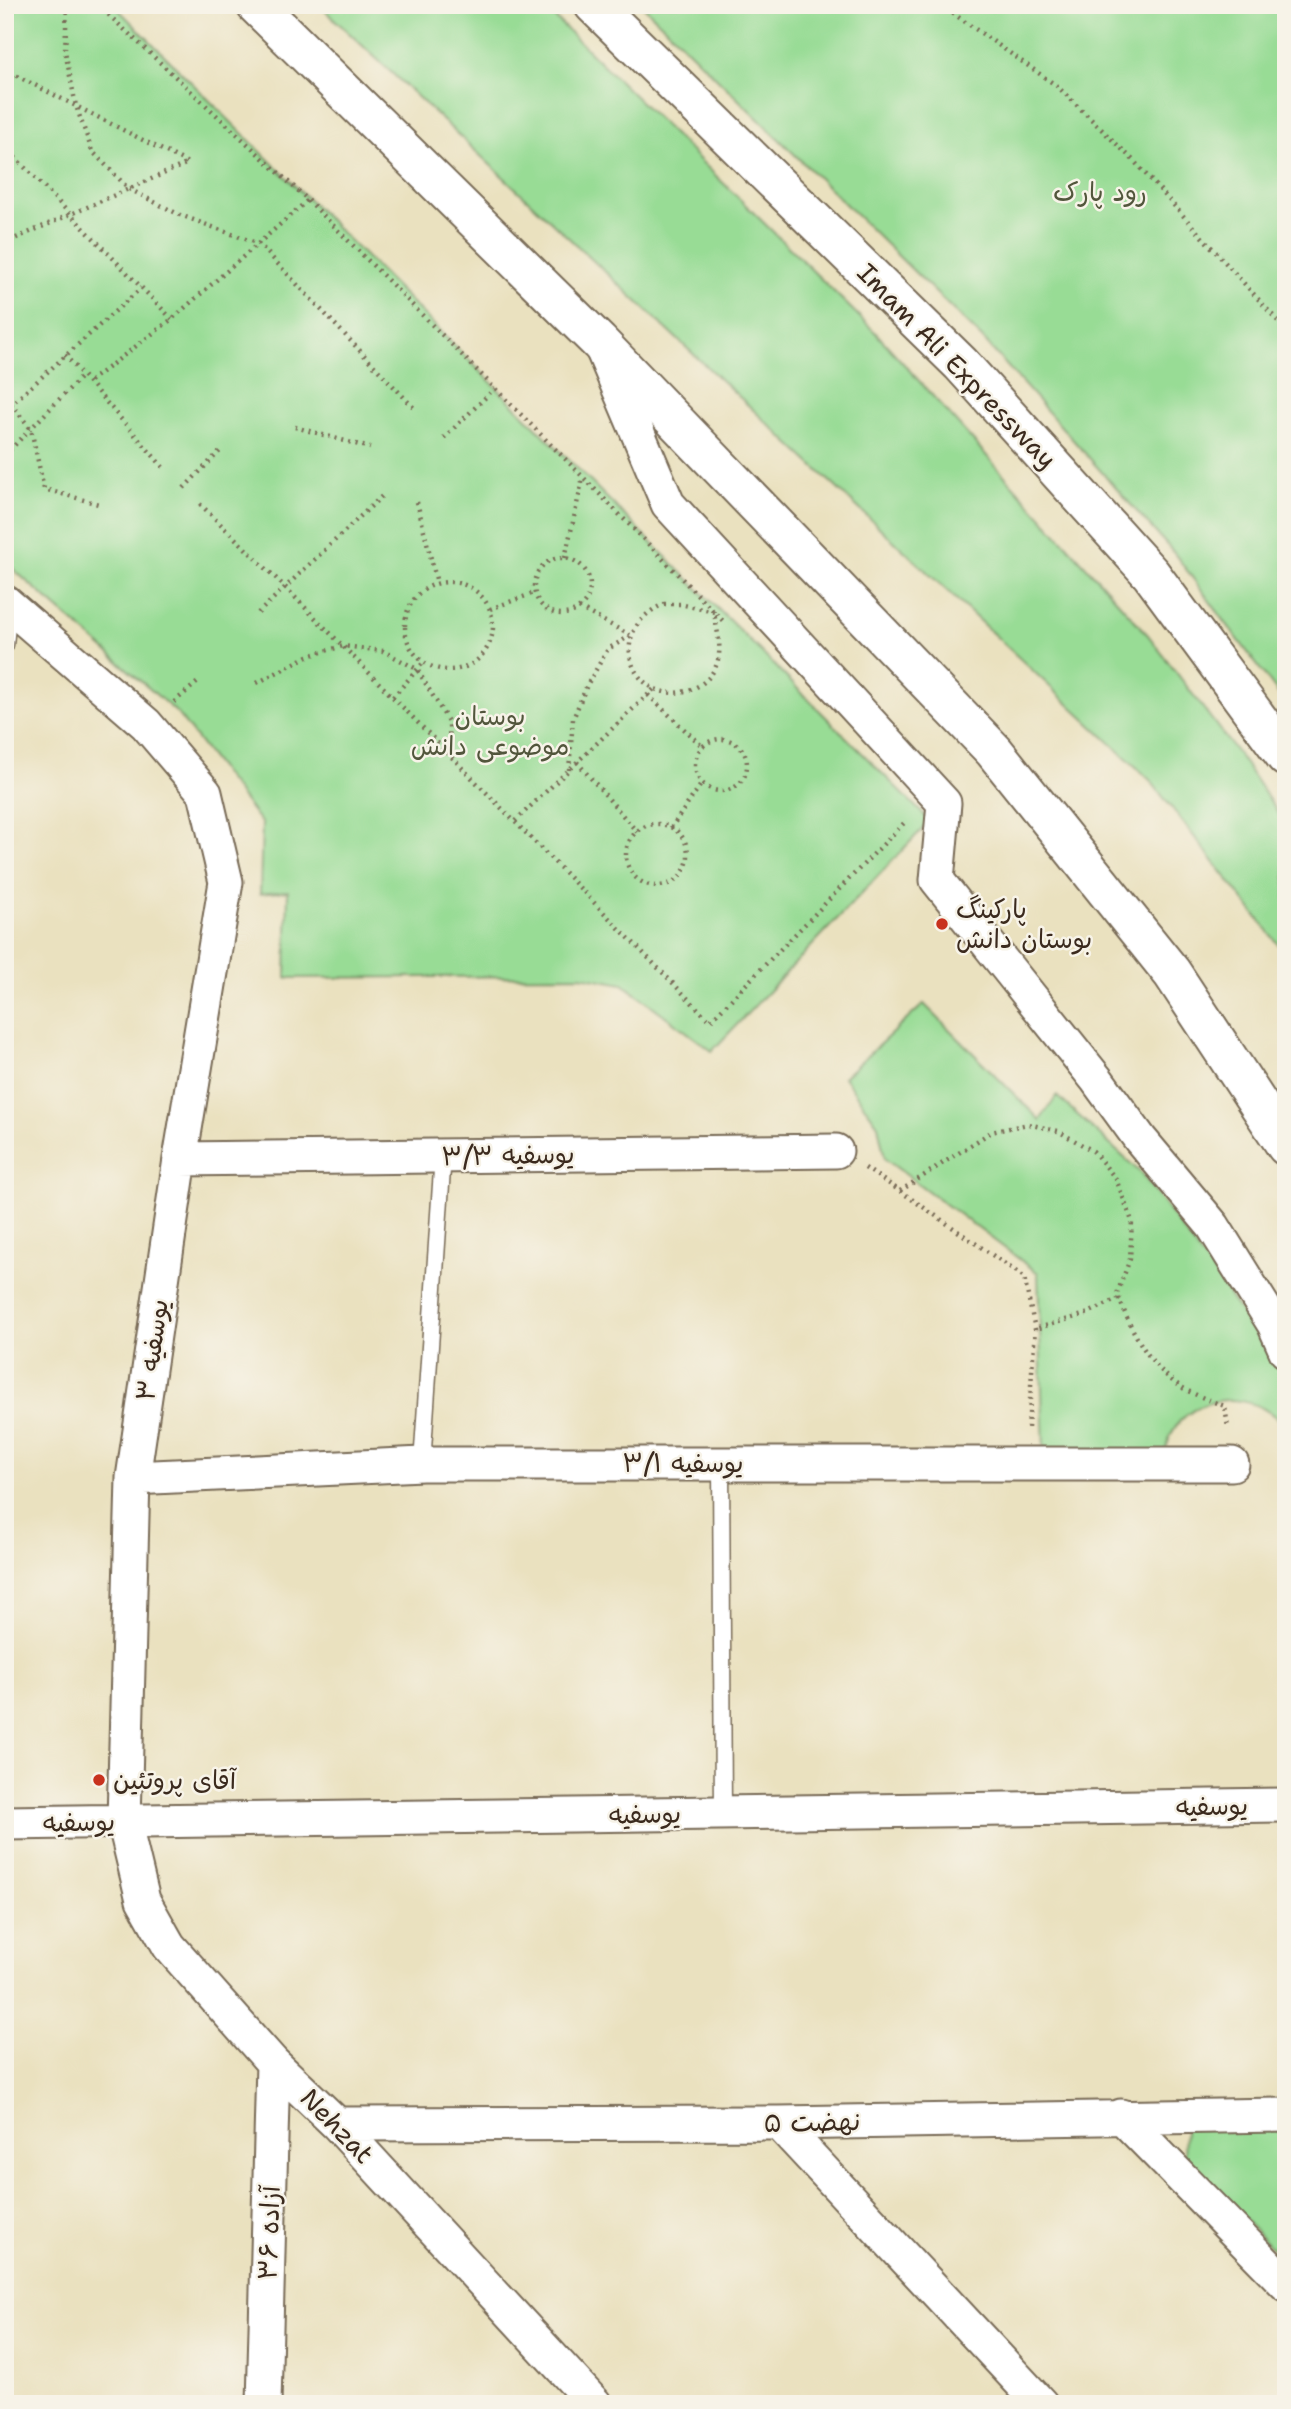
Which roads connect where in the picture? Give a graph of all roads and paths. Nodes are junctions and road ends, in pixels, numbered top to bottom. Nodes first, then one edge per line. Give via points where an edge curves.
1 (67, 5) edge
2 (97, 5) edge
3 (256, 5) edge
4 (594, 5) edge
5 (941, 5) edge
6 (1271, 5) edge
7 (1286, 16) edge
8 (5, 89) edge
9 (76, 106) junction
10 (5, 147) edge
11 (129, 189) junction
12 (308, 200) junction
13 (70, 214) junction
14 (5, 243) edge
15 (259, 244) junction
16 (141, 288) junction
17 (172, 319) junction
18 (1286, 330) edge
19 (599, 342) junction
20 (65, 355) junction
21 (82, 376) junction
22 (90, 381) junction
23 (495, 388) junction
24 (11, 404) junction
25 (5, 410) edge
26 (416, 410) dead end
27 (295, 427) dead end
28 (31, 429) junction
29 (443, 438) dead end
30 (223, 448) dead end
31 (370, 448) dead end
32 (5, 455) edge
33 (163, 467) dead end
34 (583, 477) junction
35 (184, 488) dead end
36 (384, 494) dead end
37 (417, 502) dead end
38 (200, 504) dead end
39 (102, 505) dead end
40 (565, 558) junction
41 (437, 583) junction
42 (285, 587) junction
43 (534, 593) junction
44 (7, 604) edge
45 (579, 608) junction
46 (490, 609) junction
47 (258, 612) dead end
48 (714, 612) junction
49 (733, 631) dead end
50 (631, 635) junction
51 (5, 645) edge
52 (343, 646) junction
53 (423, 663) junction
54 (417, 669) junction
55 (257, 683) dead end
56 (654, 689) junction
57 (649, 695) junction
58 (393, 696) junction
59 (702, 746) junction
60 (450, 756) junction
61 (1286, 757) edge
62 (577, 762) junction
63 (569, 771) junction
64 (702, 783) junction
65 (515, 821) junction
66 (905, 821) dead end
67 (671, 828) junction
68 (637, 832) junction
69 (1286, 1146) edge
70 (836, 1151) joint
71 (443, 1155) junction
72 (180, 1159) junction
73 (901, 1191) junction
74 (1117, 1294) junction
75 (1035, 1329) junction
76 (1286, 1351) edge
77 (722, 1463) junction
78 (422, 1464) junction
79 (1026, 1464) junction
80 (1232, 1464) joint
81 (134, 1479) junction
82 (1286, 1805) edge
83 (723, 1813) junction
84 (124, 1821) junction
85 (5, 1823) edge
86 (273, 2063) junction
87 (1286, 2115) edge
88 (1121, 2116) junction
89 (779, 2123) junction
90 (337, 2124) junction
91 (1286, 2284) edge
92 (587, 2399) edge
93 (264, 2404) edge
94 (1041, 2404) edge

1 - 9 path via 65,51
2 - 12 path
3 - 19 highway
4 - 61 highway, Imam Ali Expressway via 961,364 1151,574
5 - 18 path via 1057,86 1133,160
6 - 7 path
8 - 9 path via 13,74
9 - 11 path via 92,151
9 - 11 path via 188,163
10 - 13 path
11 - 13 path
11 - 15 path via 180,215
12 - 15 path
12 - 23 path
13 - 14 path
13 - 16 path
15 - 17 path
15 - 26 path
16 - 17 path
16 - 20 path
17 - 22 path
19 - 69 highway via 994,751 1172,973
19 - 76 street via 668,504 944,803 937,880 1213,1226
20 - 21 path
20 - 24 path
21 - 22 path
21 - 28 path
22 - 33 path
23 - 29 path
23 - 34 path
24 - 25 path
24 - 28 path
27 - 31 path
28 - 32 path
28 - 39 path via 44,489
30 - 35 path
34 - 40 path
34 - 48 path
36 - 42 path
37 - 41 path
38 - 42 path
40 - 43 path via 554,558 537,571
40 - 45 path via 576,561 589,578 590,589
41 - 46 path via 463,583
41 - 53 path via 411,602 405,618 405,635
42 - 47 path
42 - 52 path
43 - 45 path via 539,603 558,614
43 - 46 path
44 - 51 lane
44 - 72 street, یوسفیه ۳ via 146,724 205,793 226,882
45 - 50 path
46 - 53 path via 491,641 470,665 454,670
48 - 49 path
48 - 50 path via 664,604 638,621
48 - 56 path via 719,646 711,676 685,692
50 - 56 path via 633,667
50 - 63 path via 608,649 587,685 573,719
52 - 54 path via 383,651
52 - 55 path via 308,656
52 - 58 path
53 - 54 path
54 - 58 path
54 - 60 path via 449,723
56 - 57 path
57 - 59 path
57 - 62 path
58 - 60 path
59 - 64 path via 694,765
59 - 64 path via 711,740 731,741 740,747 748,765 746,775 731,790 710,790
60 - 65 path
62 - 63 path
62 - 68 path
63 - 65 path
64 - 67 path
65 - 66 path via 710,1021
67 - 68 path via 648,825
67 - 68 path via 687,846 685,869 678,879 655,886 643,883 628,865 629,841
70 - 71 street, یوسفیه ۳/۳
70 - 73 path
71 - 72 street, یوسفیه ۳/۳
71 - 78 lane
72 - 81 street, یوسفیه ۳
73 - 74 path via 991,1132 1028,1124 1058,1131 1093,1151 1116,1179 1132,1221 1130,1259
73 - 75 path via 1024,1277
74 - 75 path via 1118,1299 1086,1314
74 - 80 path via 1132,1332 1155,1365 1187,1391 1225,1406
75 - 79 path
77 - 78 street, یوسفیه ۳/۱
77 - 79 street, یوسفیه ۳/۱
77 - 83 lane
78 - 81 street, یوسفیه ۳/۱
79 - 80 street, یوسفیه ۳/۱
81 - 84 street, یوسفیه ۳
82 - 83 street, یوسفیه
83 - 84 street, یوسفیه
84 - 85 street, یوسفیه
84 - 86 street, Nehzat via 143,1899 169,1946
86 - 90 street, Nehzat
86 - 93 street, آزاده ۳۶
87 - 88 street, نهضت ۵
88 - 89 street, نهضت ۵
88 - 91 street
89 - 90 street, نهضت ۵
89 - 94 street
90 - 92 street, Nehzat

